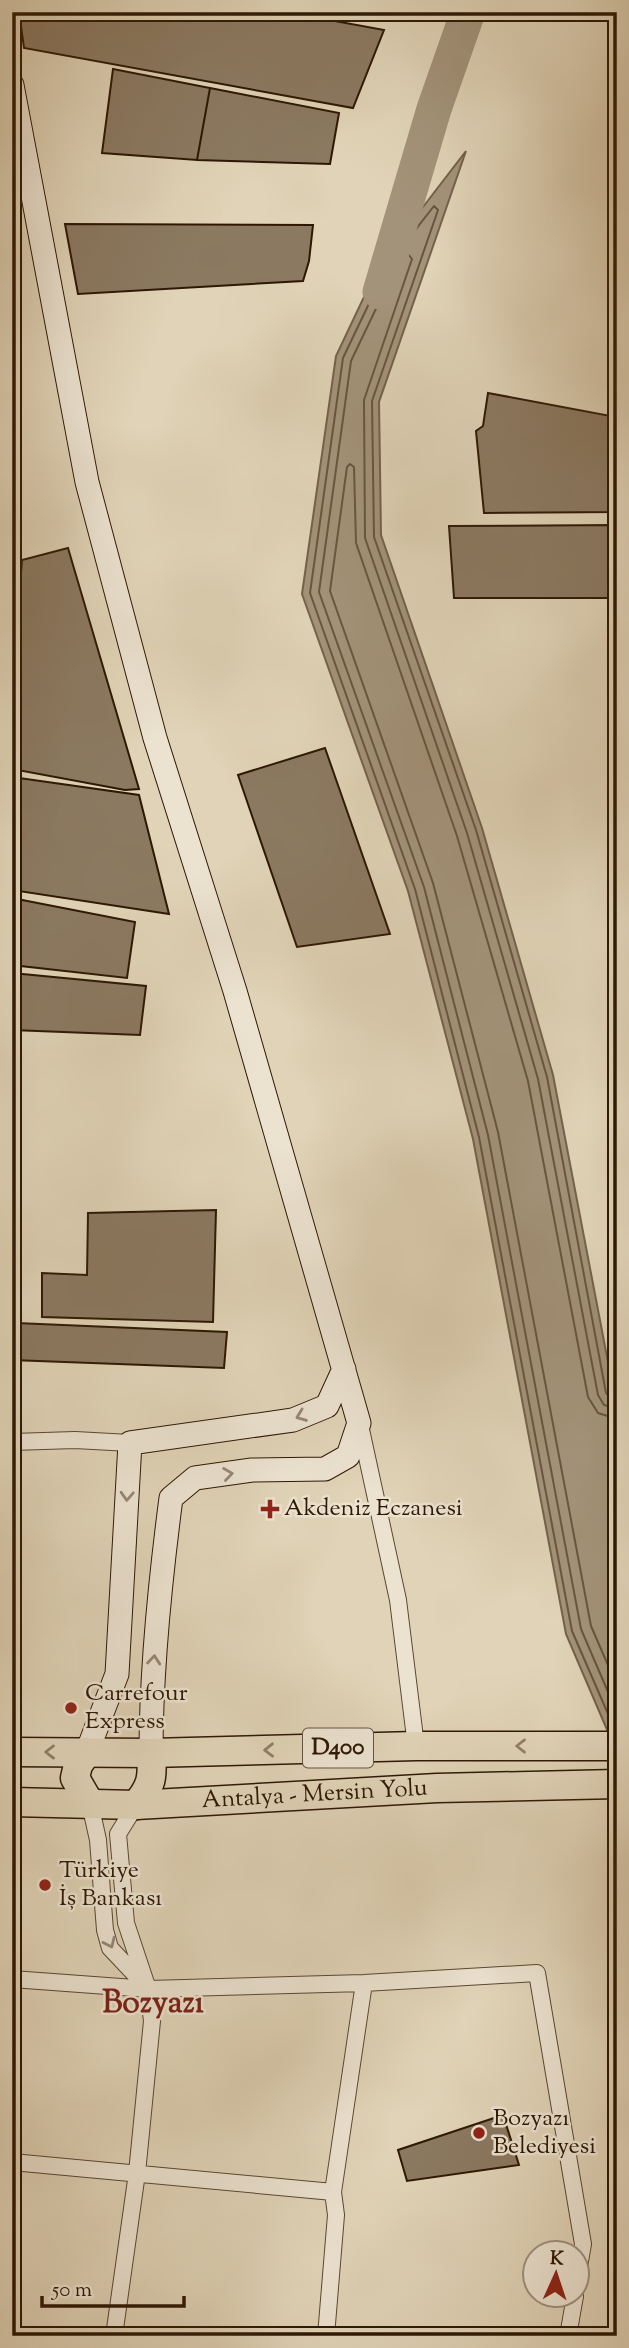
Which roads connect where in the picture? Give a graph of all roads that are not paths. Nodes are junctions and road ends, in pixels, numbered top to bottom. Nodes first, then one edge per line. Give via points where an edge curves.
1 (12, 85) edge
2 (344, 1369) junction
3 (359, 1423) junction
4 (12, 1442) edge
5 (130, 1443) junction
6 (416, 1746) junction
7 (617, 1746) edge
8 (12, 1752) edge
9 (87, 1752) junction
10 (151, 1753) junction
11 (603, 1784) edge
12 (12, 1802) edge
13 (90, 1804) junction
14 (136, 1805) junction
15 (12, 1979) edge
16 (364, 1983) junction
17 (148, 1989) junction
18 (12, 2162) edge
19 (137, 2173) junction
20 (333, 2192) junction
21 (582, 2240) edge
22 (572, 2310) edge
23 (114, 2336) edge
24 (326, 2336) edge
25 (568, 2336) edge

1 - 2 street via 87,482 155,738 235,990
2 - 3 street
2 -> 5 street via 327,1406 293,1420
3 - 6 street via 398,1600
10 -> 3 street via 151,1688 171,1497 195,1478 325,1469 348,1456
4 - 5 street
5 -> 9 street via 117,1674
7 -> 6 highway, Antalya - Mersin Yolu / D400
6 -> 10 highway, Antalya - Mersin Yolu / D400
9 -> 8 highway, Antalya - Mersin Yolu / D400
9 - 10 highway, Antalya - Mersin Yolu / D400
9 - 13 highway via 75,1778
10 - 14 highway via 153,1772 148,1790
11 - 14 highway, Antalya - Mersin Yolu / D400
12 - 13 highway, Antalya - Mersin Yolu / D400
13 - 14 highway, Antalya - Mersin Yolu / D400
13 -> 17 street via 110,1948
14 - 17 street via 118,1834 126,1923
15 - 17 street
16 - 17 street
16 - 20 street
16 - 21 street via 537,1973
17 - 19 street via 152,2021
18 - 19 street
19 - 20 street
19 - 23 street
20 - 24 street via 336,2215
22 - 25 street

